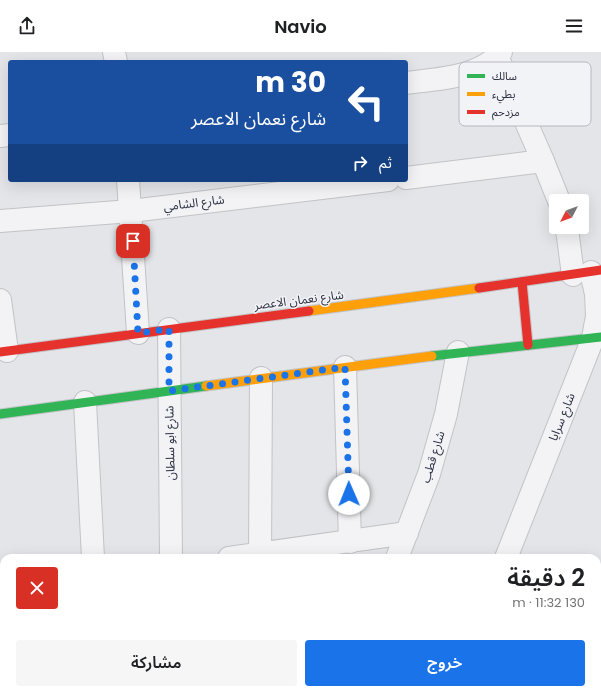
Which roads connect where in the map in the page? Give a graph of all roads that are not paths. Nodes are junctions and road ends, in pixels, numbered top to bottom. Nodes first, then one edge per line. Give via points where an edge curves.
1 (499, 54) edge
2 (490, 62) edge
3 (459, 74) edge
4 (408, 83) edge
5 (528, 126) edge
6 (543, 162) junction
7 (408, 178) edge
8 (128, 182) edge
9 (371, 182) edge
10 (556, 194) edge
11 (131, 211) junction
12 (0, 221) edge
13 (568, 234) edge
14 (588, 272) edge
15 (522, 282) junction
16 (0, 300) edge
17 (169, 329) junction
18 (138, 333) junction
19 (597, 338) edge
20 (528, 345) junction
21 (4, 352) edge
22 (458, 352) junction
23 (345, 367) junction
24 (261, 378) junction
25 (169, 391) junction
26 (85, 402) junction
27 (0, 414) edge
28 (407, 533) junction
29 (350, 542) junction
30 (93, 554) edge
31 (171, 554) edge
32 (260, 554) edge
33 (273, 554) edge
34 (399, 554) edge
35 (508, 554) edge

1 - 2 street
3 - 4 street
5 - 6 street
6 - 7 street
6 - 10 street
8 - 11 street
9 - 11 street, شارع الشامي
11 - 12 street, شارع الشامي
11 - 18 street
13 - 14 street, شارع سرايا
14 - 15 main road, شارع نعمان الاعصر
14 - 19 street, شارع سرايا via 596,294
15 - 17 main road, شارع نعمان الاعصر
15 - 20 main road
16 - 21 street
17 - 18 main road, شارع نعمان الاعصر
17 - 25 street, شارع ابو سلطان
18 - 21 main road, شارع نعمان الاعصر
19 - 20 main road
19 - 35 street, شارع سرايا
20 - 22 main road
22 - 23 main road
22 - 28 street, شارع قطب via 446,414 429,474
23 - 24 main road
23 - 29 street
24 - 25 main road
24 - 32 street
25 - 26 main road
25 - 31 street, شارع ابو سلطان
26 - 27 main road
26 - 30 street
28 - 29 street
28 - 34 street, شارع قطب
29 - 33 street

